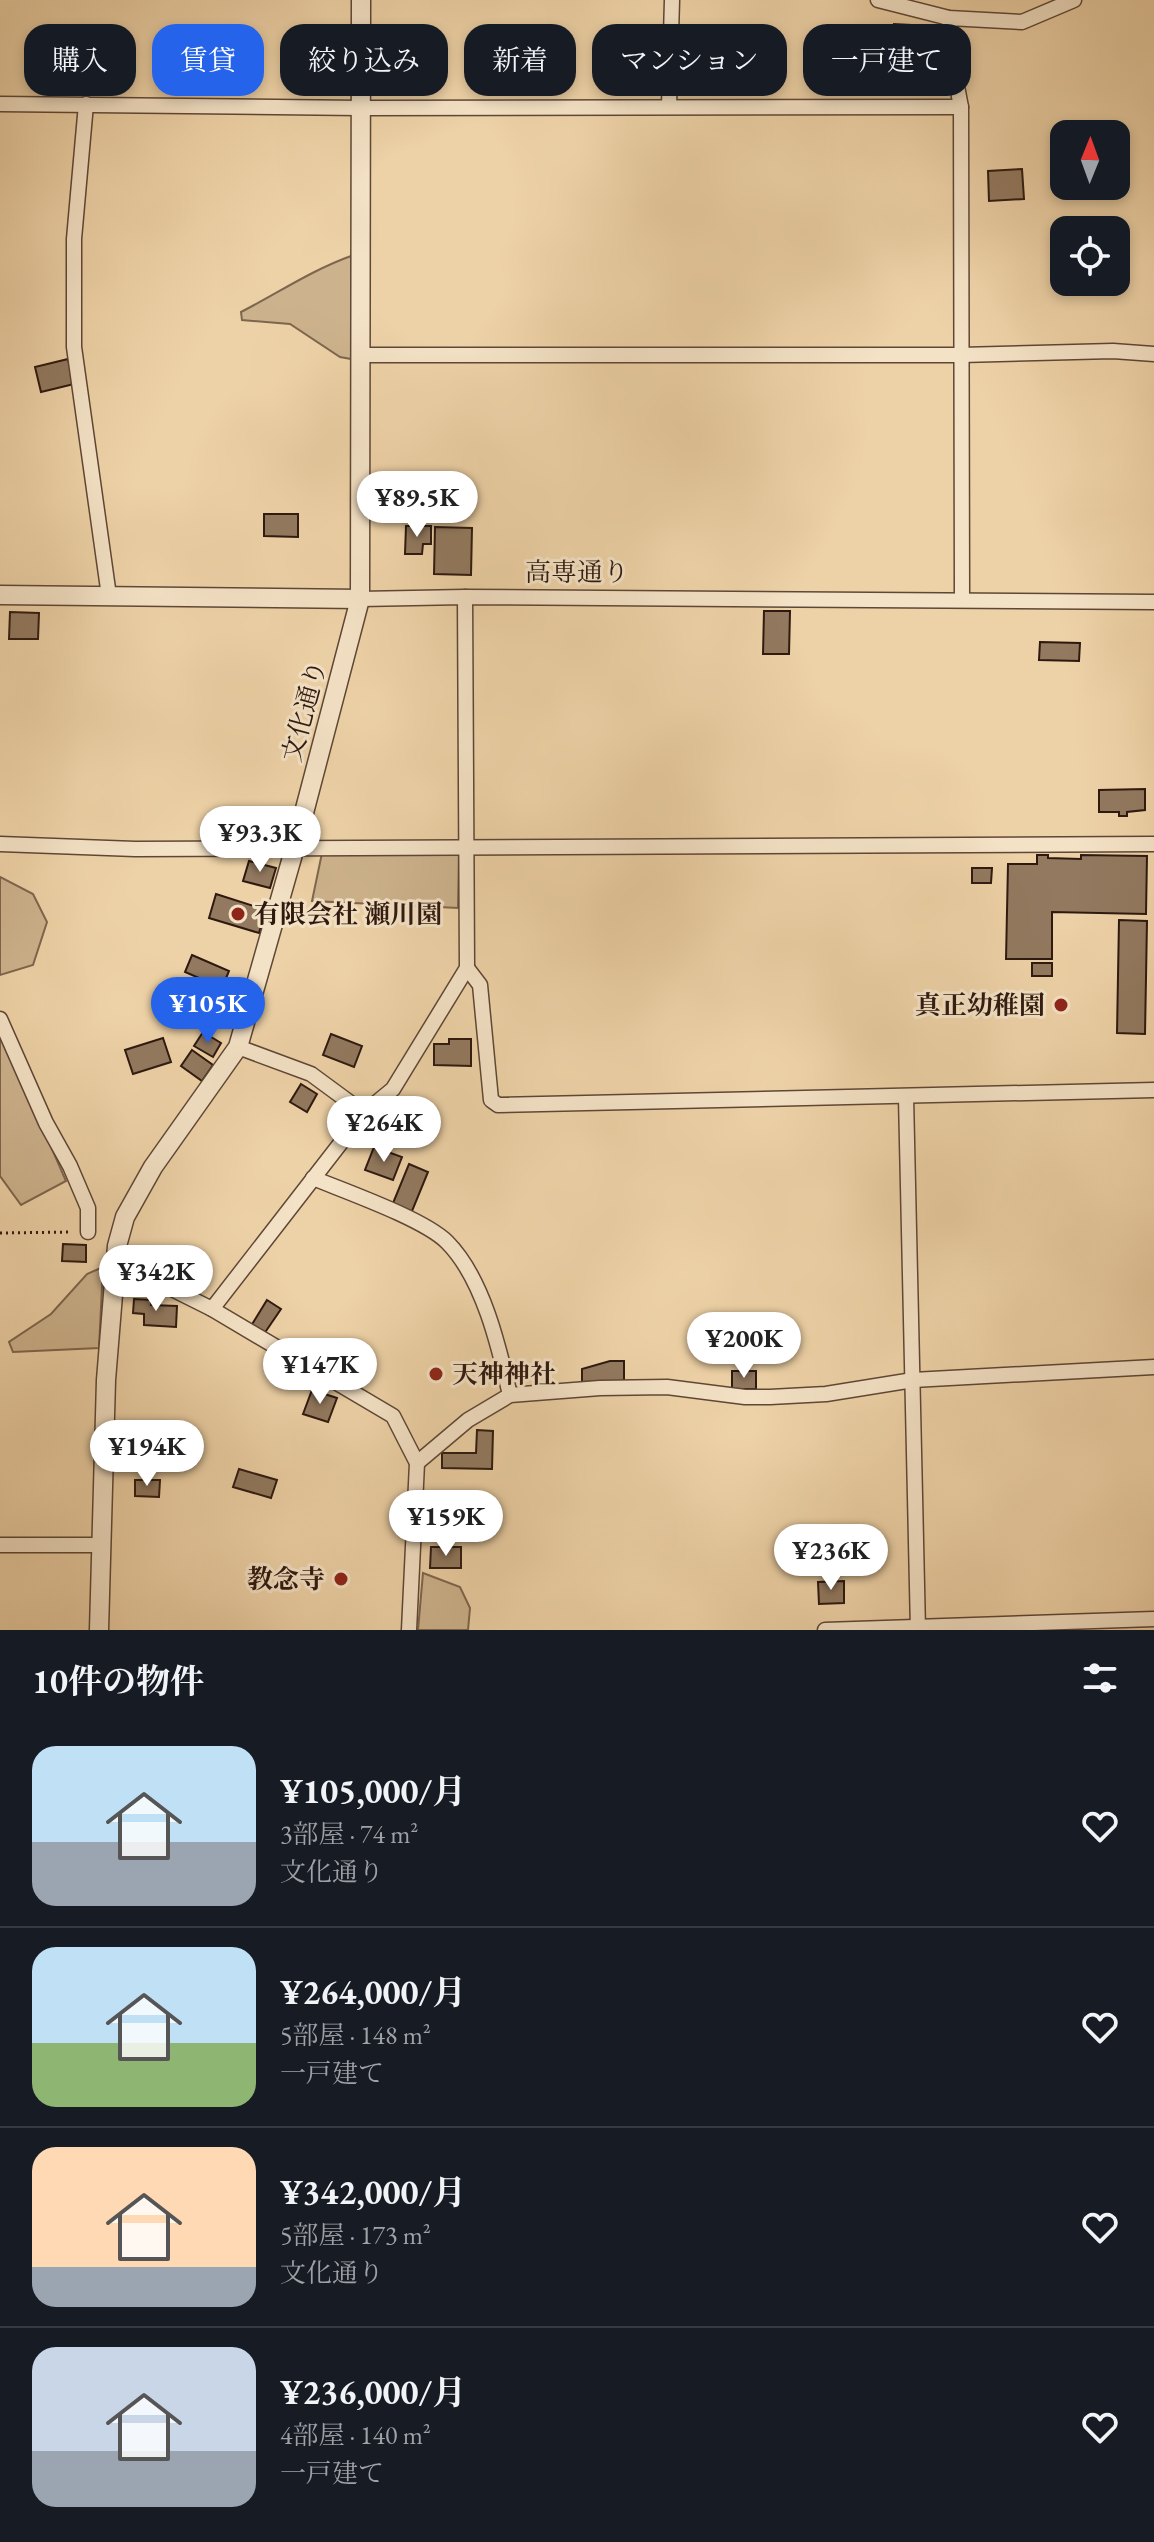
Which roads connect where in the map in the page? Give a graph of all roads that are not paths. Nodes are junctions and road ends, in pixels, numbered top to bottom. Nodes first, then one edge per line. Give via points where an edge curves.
1 (361, 0) edge
2 (672, 0) edge
3 (878, 0) edge
4 (1074, 0) edge
5 (949, 18) junction
6 (0, 104) edge
7 (86, 104) junction
8 (669, 106) junction
9 (961, 107) junction
10 (360, 108) junction
11 (1154, 354) edge
12 (359, 355) junction
13 (961, 355) junction
14 (0, 595) edge
15 (109, 596) junction
16 (465, 597) junction
17 (360, 599) junction
18 (962, 600) junction
19 (1154, 602) edge
20 (0, 844) edge
21 (1154, 844) edge
22 (466, 846) junction
23 (295, 847) junction
24 (467, 968) junction
25 (0, 1019) edge
26 (238, 1047) junction
27 (1154, 1090) edge
28 (906, 1097) junction
29 (364, 1113) junction
30 (313, 1178) junction
31 (88, 1232) road end
32 (117, 1246) junction
33 (212, 1309) junction
34 (1154, 1367) edge
35 (913, 1380) junction
36 (510, 1395) junction
37 (417, 1463) junction
38 (0, 1545) edge
39 (101, 1545) junction
40 (1154, 1619) edge
41 (918, 1628) edge
42 (99, 1630) edge
43 (409, 1630) edge
44 (825, 1630) edge

1 - 10 street, 文化通り
2 - 8 street
3 - 5 street
4 - 5 street via 1022,22
5 - 9 street
6 - 7 street
7 - 10 street
7 - 15 street via 74,239 74,347
8 - 9 street
8 - 10 street
9 - 13 street
10 - 12 street, 文化通り
11 - 13 street
12 - 13 street
12 - 17 street, 文化通り
13 - 18 street
14 - 15 street, 高専通り
15 - 17 street, 高専通り
16 - 17 street, 高専通り
16 - 18 street, 高専通り
16 - 22 street
17 - 23 street, 文化通り
18 - 19 street, 高専通り
20 - 23 street
21 - 22 street
22 - 23 street
22 - 24 street
23 - 26 street, 文化通り
24 - 28 street via 480,985 491,1100 498,1105
24 - 29 street via 393,1089
25 - 31 street via 88,1208
26 - 29 street via 311,1074
26 - 32 street, 文化通り via 153,1167 125,1217
27 - 28 street
28 - 35 street
29 - 30 street
30 - 33 street
30 - 36 street via 446,1240 467,1265
32 - 33 street via 131,1265
32 - 39 street, 文化通り
33 - 37 street via 393,1416
34 - 35 street
35 - 36 street via 770,1397 667,1387
35 - 41 street
36 - 37 street via 468,1420
37 - 43 street
38 - 39 street
39 - 42 street, 文化通り
40 - 41 street
41 - 44 street

